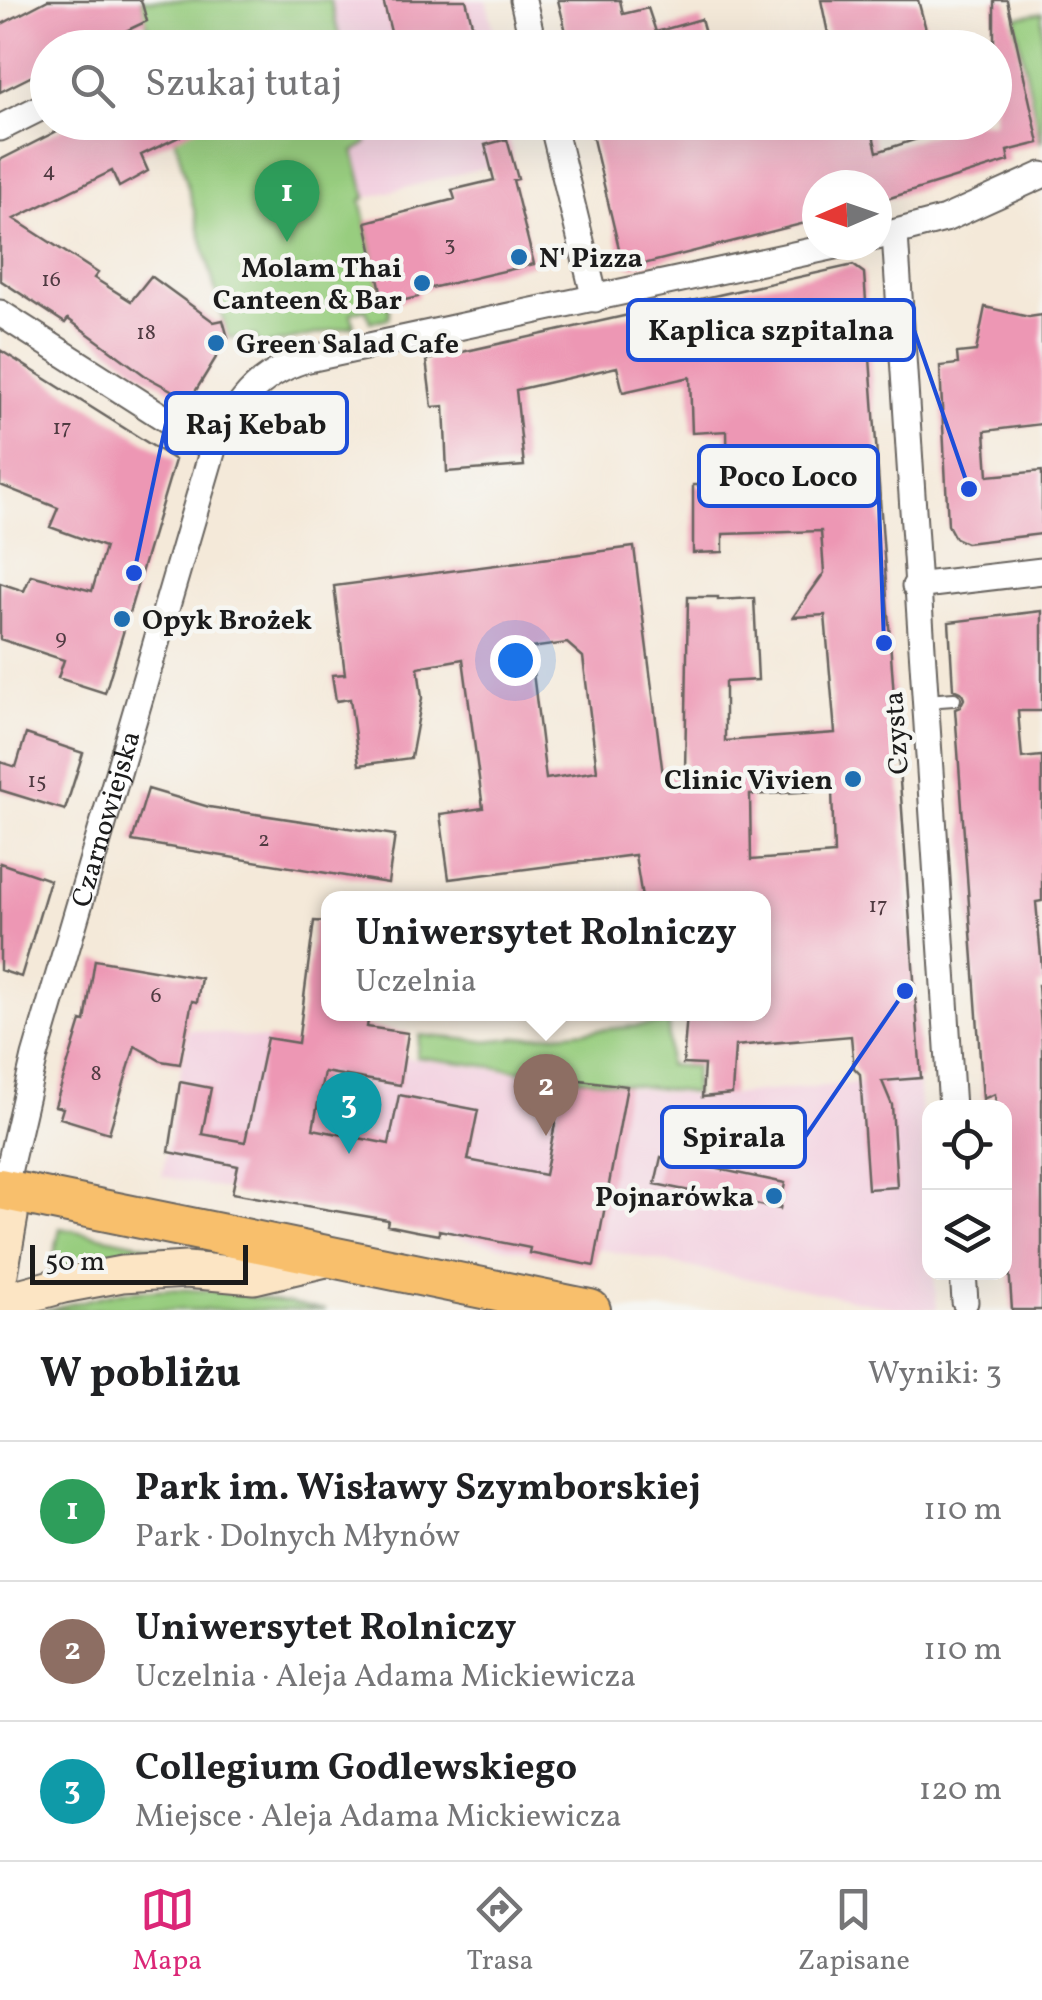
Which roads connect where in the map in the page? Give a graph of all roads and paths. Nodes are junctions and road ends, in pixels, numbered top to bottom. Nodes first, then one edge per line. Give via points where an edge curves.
1 (523, 0) edge
2 (530, 30) edge
3 (30, 113) edge
4 (0, 128) edge
5 (556, 140) edge
6 (1042, 174) edge
7 (892, 234) edge
8 (802, 253) edge
9 (888, 260) edge
10 (595, 299) junction
11 (0, 313) edge
12 (214, 449) junction
13 (1042, 571) edge
14 (916, 586) junction
15 (954, 699) dead end
16 (923, 701) junction
17 (951, 1100) edge
18 (1, 1191) edge
19 (331, 1258) junction
20 (0, 1273) edge
21 (964, 1280) edge
22 (0, 1302) edge
23 (965, 1302) dead end
24 (590, 1310) edge

1 - 2 street
3 - 4 street
5 - 10 street
6 - 7 street via 945,219
8 - 10 street, Czarnowiejska
9 - 14 street, Czysta
10 - 12 street, Czarnowiejska via 282,367 241,400
11 - 12 street
12 - 18 street, Czarnowiejska
13 - 14 street
14 - 16 street, Czysta
15 - 16 lane
16 - 17 street, Czysta
18 - 19 main road
18 - 20 main road, Czarnowiejska via 10,1216
19 - 22 main road via 245,1276 186,1270 122,1274
19 - 24 main road
21 - 23 street

